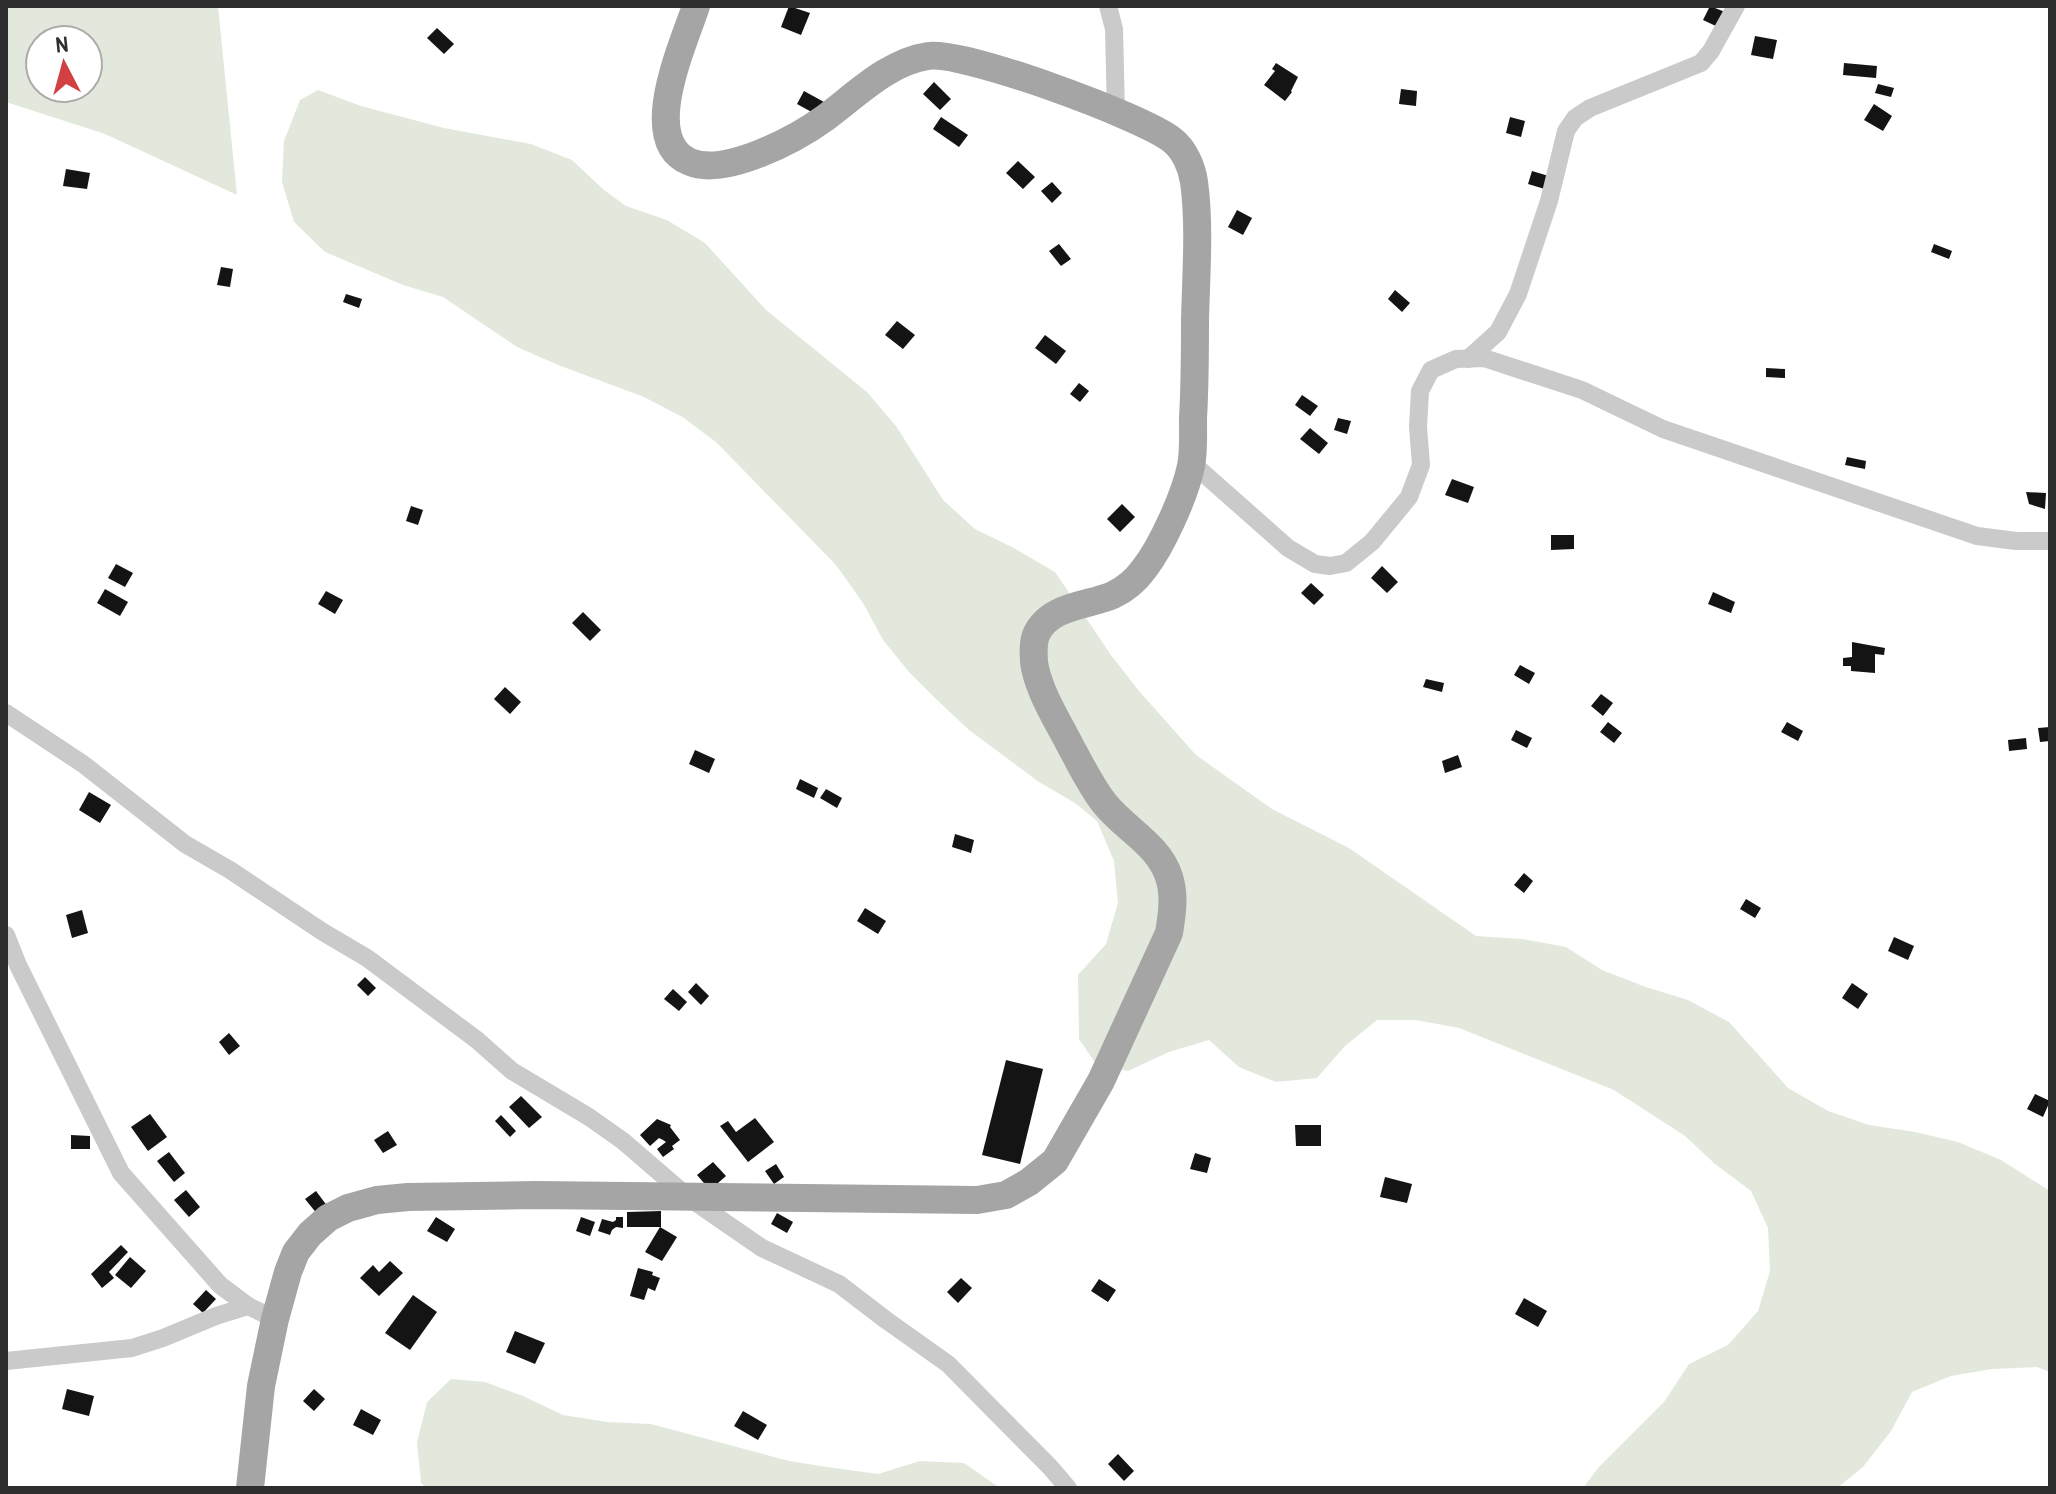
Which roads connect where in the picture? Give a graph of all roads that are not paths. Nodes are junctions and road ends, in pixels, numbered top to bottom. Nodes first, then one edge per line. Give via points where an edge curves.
1 (696, 6) edge
2 (1108, 6) edge
3 (1736, 6) edge
4 (1116, 112) junction
5 (1468, 359) junction
6 (1192, 463) junction
7 (2050, 541) edge
8 (6, 713) edge
9 (6, 935) edge
10 (688, 1197) junction
11 (248, 1306) junction
12 (275, 1319) junction
13 (6, 1361) edge
14 (250, 1488) edge
15 (1068, 1488) edge

1 - 4 main road via 664,119 674,148 684,160 700,166 768,150 820,121 876,79 930,55 970,60
2 - 4 street via 1114,29
3 - 5 street via 1701,63 1575,118 1566,131 1518,294 1498,332
4 - 6 main road via 1173,140 1194,179
5 - 6 street via 1431,370 1420,391 1421,465 1409,497 1372,542 1346,563 1315,564 1288,548
5 - 7 street via 1484,358 1582,390 1663,429 1977,536
6 - 10 main road via 1164,535 1132,583 1113,595 1065,609 1036,635 1035,668 1050,707 1107,807 1159,856 1170,878 1173,909 1169,933 1141,997 1055,1161 1006,1195 977,1200
8 - 10 street via 83,764 185,844 367,958 512,1071 623,1141
9 - 11 street via 121,1173 220,1285
10 - 12 main road via 408,1197 348,1208 328,1218 296,1252
10 - 15 street via 762,1248 839,1284 948,1364
11 - 12 street
11 - 13 street via 132,1348
12 - 14 main road via 261,1386

